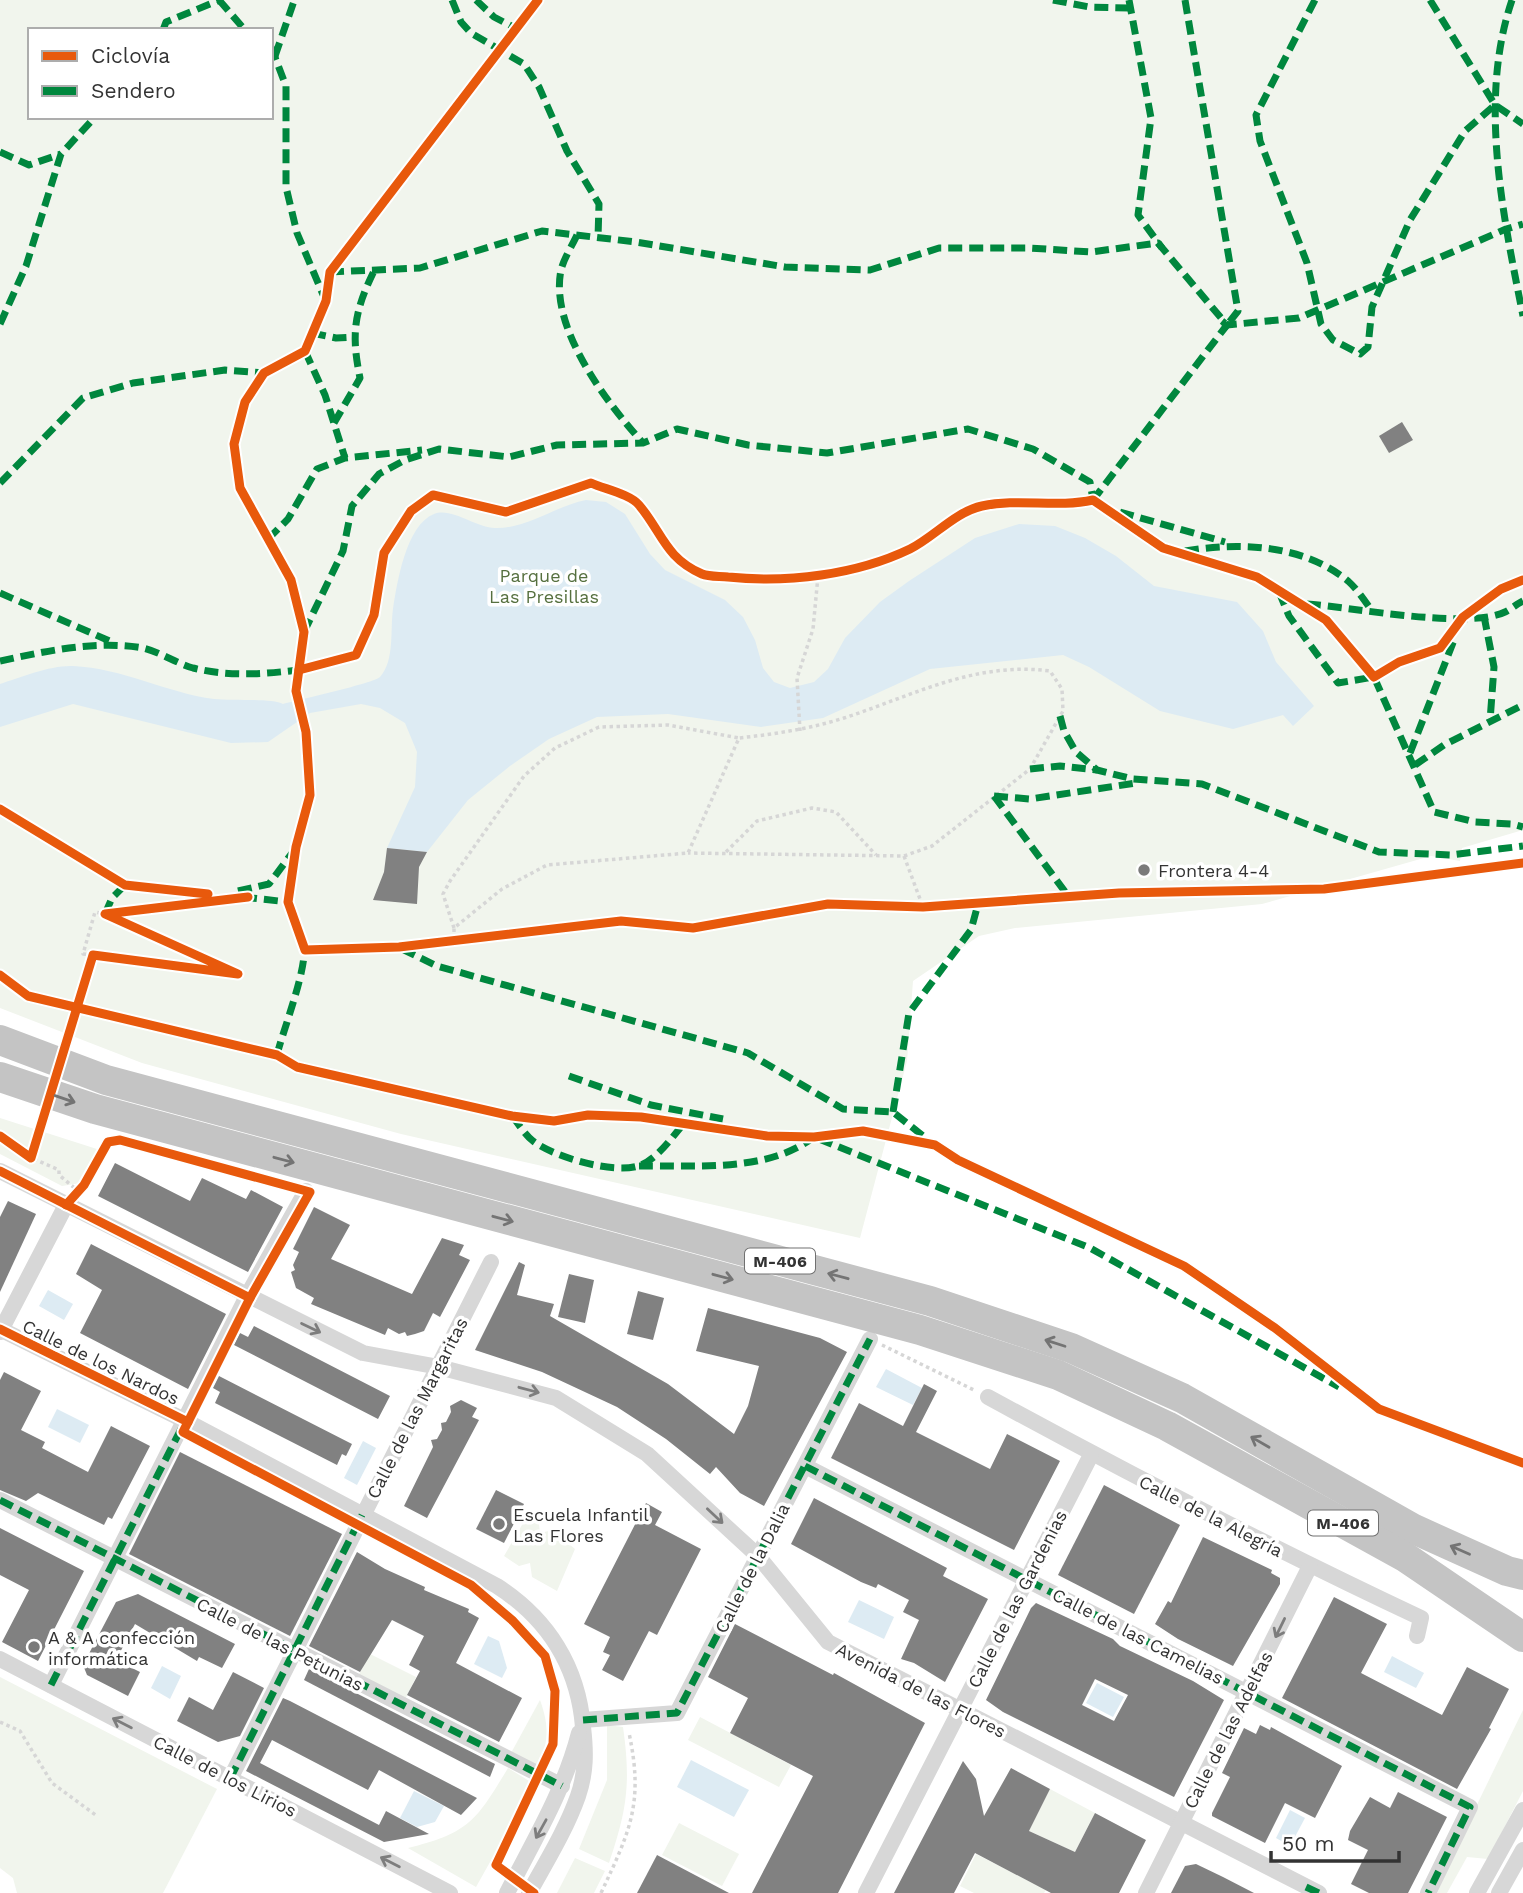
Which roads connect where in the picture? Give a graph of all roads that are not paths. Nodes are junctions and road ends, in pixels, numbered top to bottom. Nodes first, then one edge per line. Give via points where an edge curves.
1 (0, 1040) edge
2 (0, 1077) edge
3 (0, 1171) edge
4 (306, 1191) dead end
5 (66, 1205) junction
6 (491, 1262) dead end
7 (247, 1296) junction
8 (0, 1331) edge
9 (870, 1339) dead end
10 (439, 1367) junction
11 (988, 1397) dead end
12 (186, 1420) junction
13 (1090, 1454) junction
14 (805, 1466) junction
15 (0, 1500) edge
16 (362, 1515) junction
17 (758, 1556) junction
18 (115, 1559) junction
19 (1310, 1566) junction
20 (1523, 1575) edge
21 (1027, 1580) junction
22 (1417, 1636) dead end
23 (1523, 1637) edge
24 (295, 1653) junction
25 (0, 1659) edge
26 (51, 1685) junction
27 (1248, 1692) junction
28 (961, 1710) junction
29 (583, 1720) junction
30 (230, 1779) junction
31 (562, 1786) junction
32 (1523, 1810) edge
33 (1181, 1824) junction
34 (1523, 1850) edge
35 (1313, 1890) edge
36 (450, 1893) edge
37 (507, 1893) edge
38 (530, 1893) edge
39 (866, 1893) edge
40 (1146, 1893) edge
41 (1428, 1893) edge
42 (1478, 1893) edge
43 (1499, 1893) edge

20 -> 1 highway, M-406 via 1414,1529 1182,1398 1071,1348 930,1301 106,1080
2 -> 23 highway, M-406 via 95,1109 919,1330 1058,1375 1167,1426 1405,1557
3 - 5 street, Avenida de las Flores
4 - 7 street
5 - 7 street, Avenida de las Flores
5 - 8 street
6 - 10 street, Calle de las Margaritas
7 -> 10 street, Avenida de las Flores via 363,1353
7 - 12 street
8 - 12 street, Calle de los Nardos
9 - 14 street, Calle de la Dalia
10 - 16 street, Calle de las Margaritas
10 -> 17 street, Avenida de las Flores via 556,1398 647,1454
11 - 13 street, Calle de la Alegría
12 - 16 street, Calle de los Nardos
12 - 18 street
13 - 19 street, Calle de la Alegría
13 - 21 street, Calle de las Gardenias
14 - 17 street, Calle de la Dalia
14 - 21 street, Calle de las Camelias
15 - 18 street, Calle de las Petunias
16 - 24 street, Calle de las Margaritas
16 - 29 street, Calle de los Nardos via 497,1586 534,1614 565,1659 579,1692
17 - 28 street, Avenida de las Flores via 828,1642
17 - 29 street, Calle de la Dalia via 677,1713
18 - 24 street, Calle de las Petunias
18 - 26 street
19 - 22 street, Calle de la Alegría via 1422,1618
19 -> 27 street, Calle de las Adelfas
21 - 27 street, Calle de las Camelias
21 - 28 street, Calle de las Gardenias
24 - 30 street, Calle de las Margaritas
24 - 31 street, Calle de las Petunias
25 - 26 street, Calle de los Lirios
30 -> 26 street, Calle de los Lirios
27 - 33 street, Calle de las Adelfas
27 - 41 street, Calle de las Camelias via 1470,1807
28 - 33 street, Avenida de las Flores
28 - 39 street, Calle de las Gardenias
29 - 31 street, Calle de los Nardos
29 - 38 street, Calle de los Nardos via 587,1762 579,1795
36 -> 30 street, Calle de los Lirios
31 -> 37 street, Calle de los Nardos
32 - 42 street
33 - 35 street, Avenida de las Flores
33 - 40 street, Calle de las Adelfas
34 - 43 street

